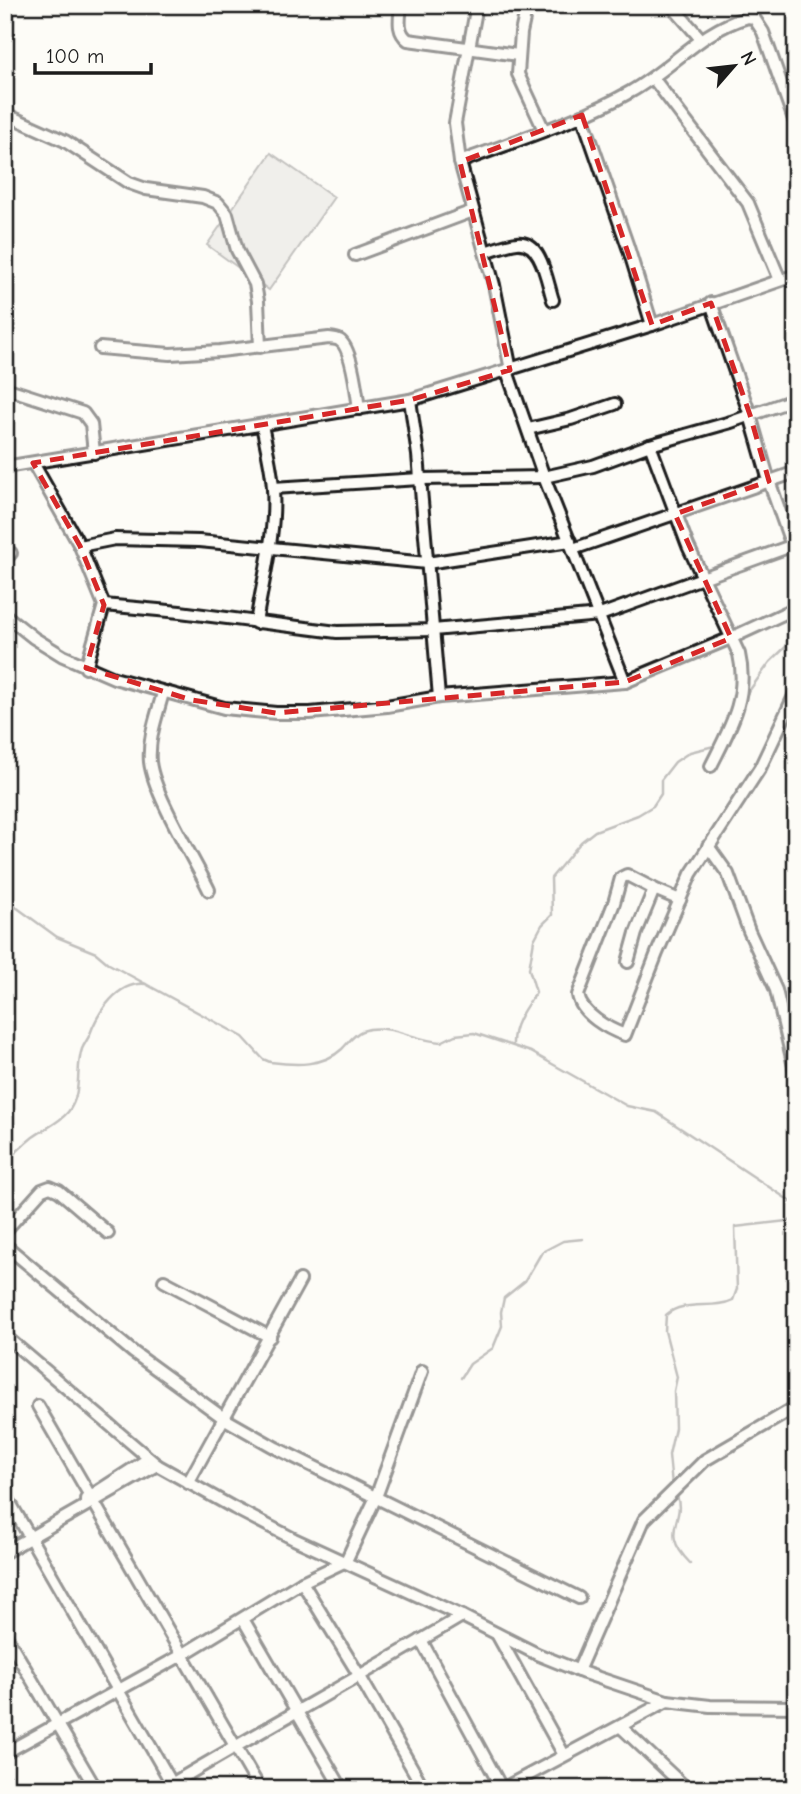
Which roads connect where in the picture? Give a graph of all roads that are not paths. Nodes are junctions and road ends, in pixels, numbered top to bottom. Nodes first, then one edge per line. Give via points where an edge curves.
1 (401, 5) edge
2 (477, 5) edge
3 (527, 5) edge
4 (671, 5) edge
5 (701, 39) junction
6 (469, 48) junction
7 (518, 55) junction
8 (653, 78) junction
9 (5, 114) edge
10 (582, 115) junction
11 (796, 125) edge
12 (544, 130) junction
13 (460, 162) junction
14 (473, 211) junction
15 (485, 252) junction
16 (355, 256) dead end
17 (796, 275) edge
18 (780, 280) junction
19 (553, 300) dead end
20 (711, 303) junction
21 (652, 325) junction
22 (260, 347) junction
23 (100, 348) dead end
24 (509, 370) junction
25 (5, 388) edge
26 (796, 399) edge
27 (410, 400) junction
28 (615, 404) dead end
29 (359, 409) junction
30 (750, 415) junction
31 (262, 425) junction
32 (528, 429) junction
33 (650, 445) junction
34 (94, 453) junction
35 (33, 463) junction
36 (5, 467) edge
37 (796, 472) edge
38 (544, 477) junction
39 (419, 479) junction
40 (769, 481) junction
41 (273, 488) junction
42 (675, 514) junction
43 (572, 545) junction
44 (80, 546) junction
45 (791, 546) junction
46 (269, 547) junction
47 (796, 557) edge
48 (427, 563) junction
49 (702, 579) junction
50 (104, 605) junction
51 (796, 608) edge
52 (5, 615) edge
53 (600, 615) junction
54 (256, 623) junction
55 (433, 630) junction
56 (731, 638) junction
57 (86, 668) junction
58 (625, 682) junction
59 (796, 692) edge
60 (163, 693) junction
61 (439, 697) junction
62 (710, 766) dead end
63 (708, 846) junction
64 (653, 889) junction
65 (209, 890) dead end
66 (680, 900) junction
67 (628, 962) dead end
68 (796, 1075) edge
69 (5, 1231) edge
70 (108, 1233) dead end
71 (5, 1245) edge
72 (300, 1280) dead end
73 (164, 1281) dead end
74 (5, 1336) edge
75 (270, 1337) junction
76 (422, 1371) dead end
77 (38, 1405) dead end
78 (796, 1406) edge
79 (225, 1419) junction
80 (152, 1462) junction
81 (188, 1483) junction
82 (5, 1494) edge
83 (376, 1497) junction
84 (91, 1500) junction
85 (29, 1535) junction
86 (5, 1544) edge
87 (5, 1552) edge
88 (346, 1561) junction
89 (302, 1582) junction
90 (579, 1598) dead end
91 (462, 1616) junction
92 (243, 1619) junction
93 (5, 1634) edge
94 (497, 1634) junction
95 (421, 1640) junction
96 (183, 1655) junction
97 (578, 1671) junction
98 (359, 1675) junction
99 (118, 1690) junction
100 (667, 1701) junction
101 (796, 1707) edge
102 (298, 1713) junction
103 (58, 1722) junction
104 (621, 1727) junction
105 (235, 1746) junction
106 (5, 1753) edge
107 (564, 1755) junction
108 (5, 1780) edge
109 (170, 1787) edge
110 (10, 1789) edge
111 (96, 1789) edge
112 (260, 1789) edge
113 (342, 1789) edge
114 (424, 1789) edge
115 (502, 1789) edge
116 (687, 1789) edge

1 - 6 street via 399,28 408,40
2 - 6 street
3 - 7 street
4 - 5 street
5 - 8 street
5 - 11 street via 754,18
6 - 7 street
6 - 13 street via 455,123
7 - 12 street via 518,74
8 - 10 street
8 - 18 street via 748,203
9 - 22 street via 65,141 129,183 218,202 255,284
10 - 12 street
10 - 21 street
12 - 13 street
13 - 14 street
14 - 15 street
14 - 16 street
15 - 19 street via 520,242 530,245
15 - 24 street
17 - 18 street
18 - 20 street
20 - 21 street
20 - 30 street
21 - 24 street
22 - 23 street via 170,354
22 - 29 street via 339,339 348,355
24 - 27 street
24 - 32 street
25 - 34 street via 83,413 90,424
26 - 30 street
27 - 29 street
27 - 39 street
28 - 32 street
29 - 31 street
30 - 33 street
30 - 40 street
31 - 34 street
31 - 41 street
32 - 38 street
33 - 38 street via 593,466
33 - 42 street
34 - 35 street
35 - 36 street
35 - 44 street
37 - 40 street
38 - 39 street
38 - 43 street
39 - 41 street
39 - 48 street
40 - 42 street
40 - 45 street
41 - 46 street
42 - 43 street
42 - 49 street
43 - 48 street
43 - 53 street
44 - 46 street via 126,538
44 - 50 street
45 - 47 street
45 - 49 street
46 - 48 street
46 - 54 street
48 - 55 street
49 - 53 street
49 - 56 street
50 - 54 street
50 - 57 street
51 - 56 street
52 - 57 street
53 - 55 street
53 - 58 street
54 - 55 street via 337,632
55 - 61 street
56 - 58 street
56 - 62 street via 743,684 729,730
57 - 60 street
58 - 61 street
59 - 63 street via 760,768
60 - 61 street via 224,708 276,713 387,706
60 - 65 street via 151,738 150,764 159,792
63 - 66 street
63 - 68 street via 728,874 776,990
64 - 66 street
64 - 66 street via 627,875 621,878 579,990 580,1004 601,1024 621,1034 625,1035
64 - 67 street
69 - 70 street via 50,1186
71 - 79 street via 134,1352
72 - 75 street
73 - 75 street
74 - 80 street
75 - 79 street
76 - 83 street
77 - 84 street
78 - 97 street via 705,1460 644,1520
79 - 81 street
79 - 83 street
80 - 81 street
80 - 84 street
81 - 88 street
82 - 85 street
83 - 88 street
83 - 90 street
84 - 85 street
84 - 96 street
85 - 86 street
85 - 87 street
85 - 99 street
88 - 89 street
88 - 91 street
89 - 92 street
89 - 98 street
91 - 94 street
91 - 95 street
92 - 96 street
92 - 102 street
93 - 103 street
94 - 97 street
94 - 107 street
95 - 98 street
95 - 115 street
96 - 99 street
96 - 105 street
97 - 100 street
98 - 102 street
98 - 114 street
99 - 103 street
99 - 109 street
100 - 101 street
100 - 104 street
102 - 105 street
102 - 113 street
103 - 106 street
103 - 111 street
104 - 107 street
104 - 116 street
105 - 109 street
105 - 112 street
107 - 115 street
108 - 110 street

